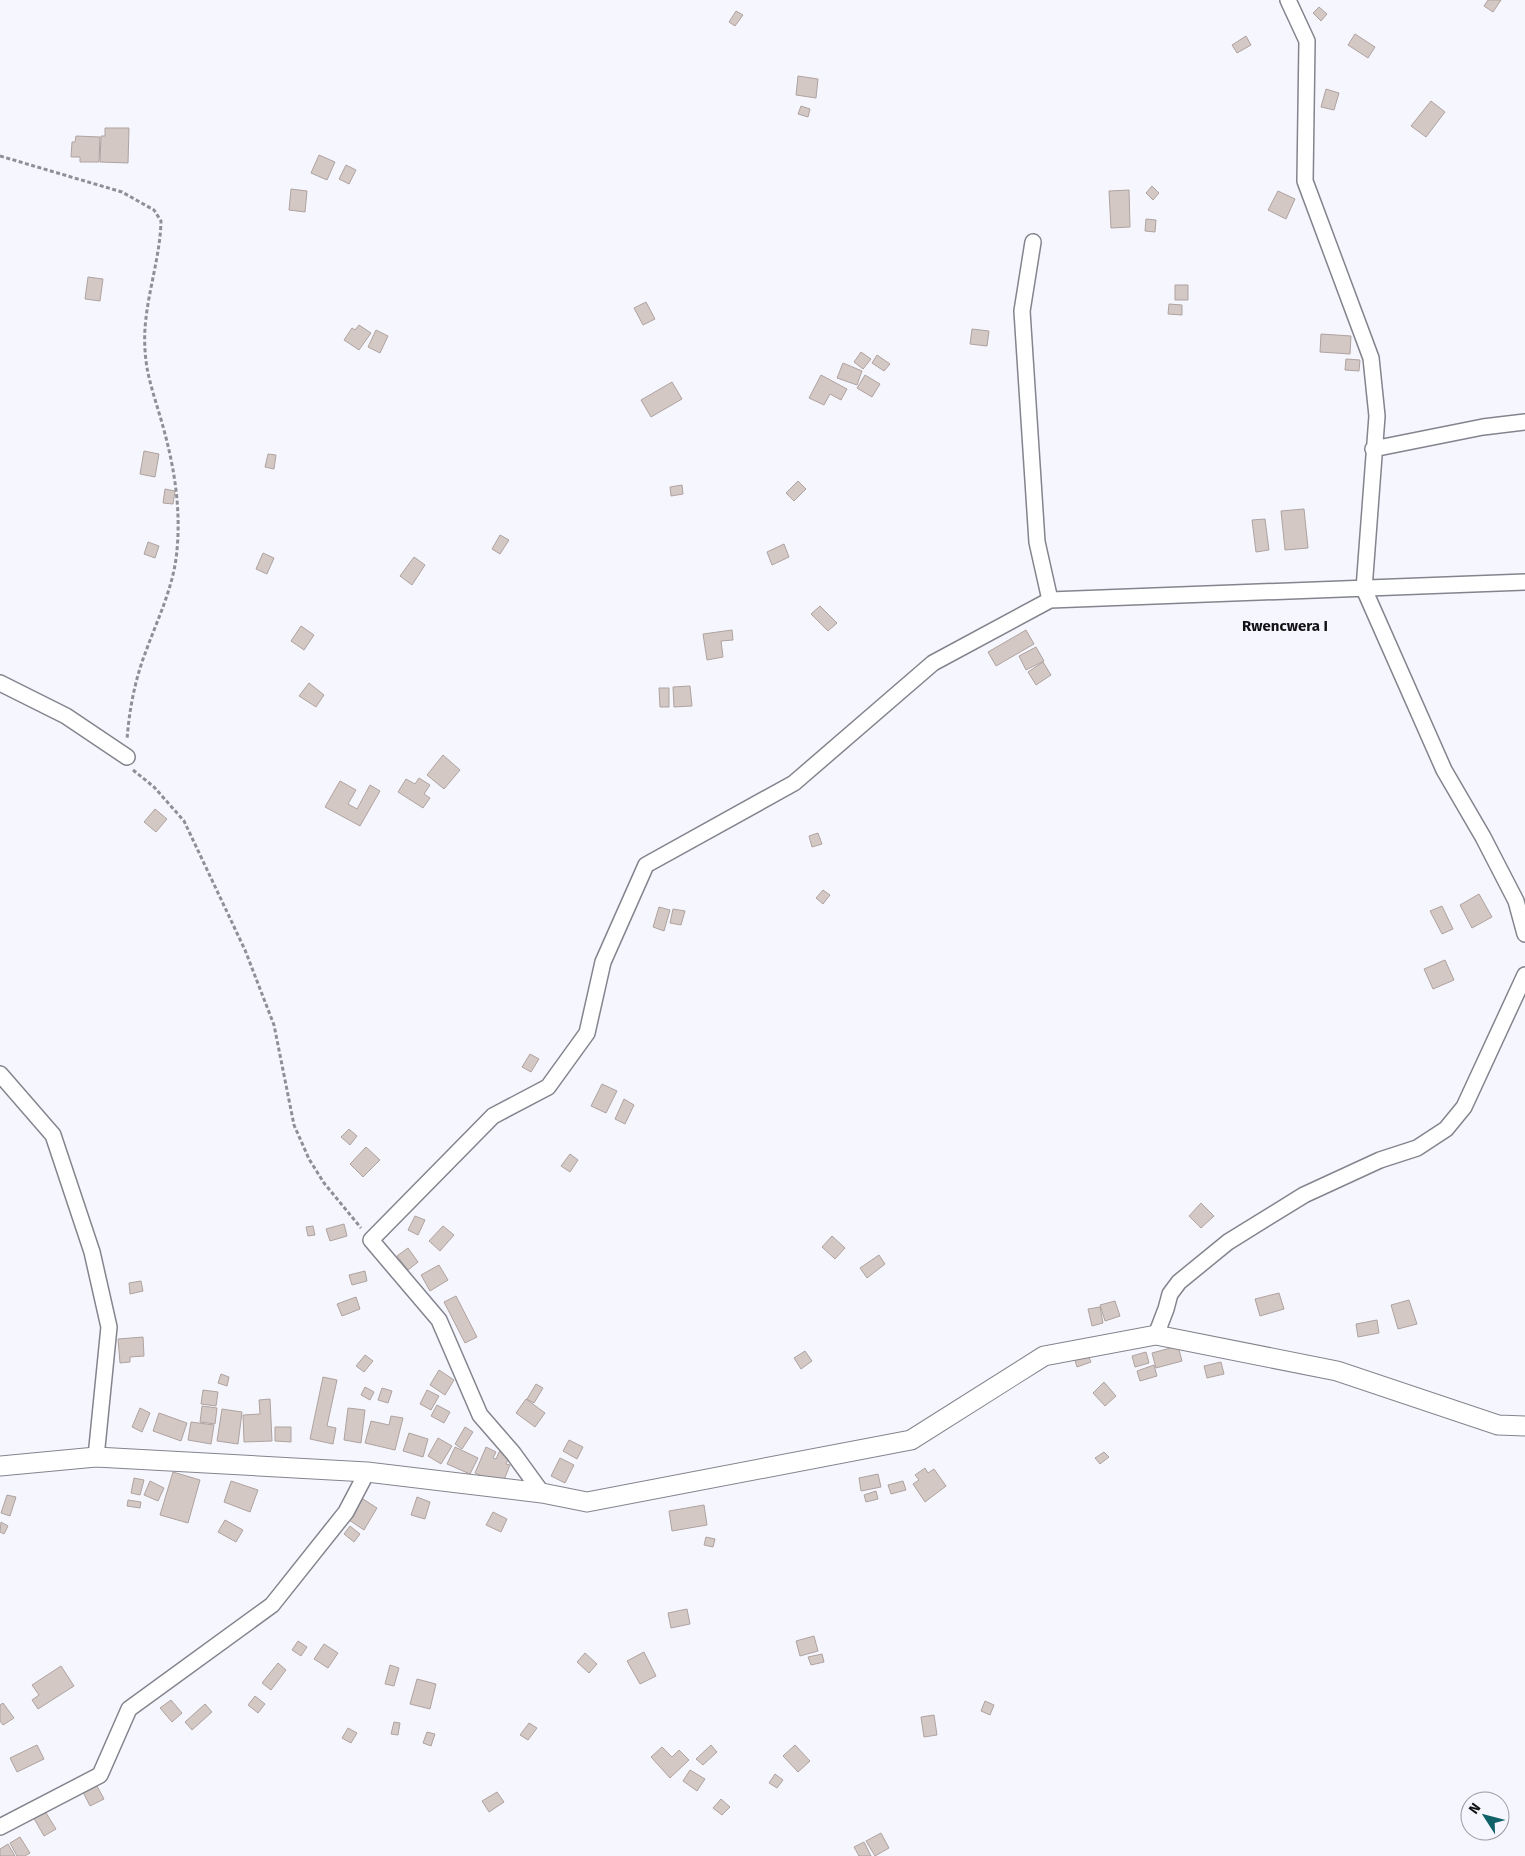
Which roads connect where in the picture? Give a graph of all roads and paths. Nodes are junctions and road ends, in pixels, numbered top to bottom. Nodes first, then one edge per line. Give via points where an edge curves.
1 (1288, 0) edge
2 (0, 156) edge
3 (1033, 242) dead end
4 (1525, 422) edge
5 (1373, 449) junction
6 (1525, 582) edge
7 (1364, 589) junction
8 (1050, 600) junction
9 (0, 683) edge
10 (127, 757) junction
11 (1525, 934) edge
12 (1525, 975) edge
13 (0, 1074) edge
14 (371, 1240) junction
15 (1156, 1335) junction
16 (1525, 1426) edge
17 (96, 1457) junction
18 (0, 1466) edge
19 (367, 1472) junction
20 (542, 1493) junction
21 (0, 1827) edge

1 - 5 street via 1307,41 1305,181 1371,358 1377,416
2 - 10 path via 122,192 154,210 161,221 144,348 149,381 174,467 179,517 177,553 165,604 145,653 134,693
3 - 8 street via 1022,311 1037,542
4 - 5 street
5 - 7 street
6 - 7 street
7 - 8 street
7 - 11 street via 1444,770 1516,901
8 - 14 street via 933,663 794,783 646,865 603,962 587,1033 548,1087 492,1116
9 - 10 street via 66,716
10 - 14 path via 134,772 154,787 184,821 245,950 274,1025 294,1125 309,1159 324,1183
12 - 15 street via 1464,1107 1446,1129 1417,1148 1380,1160 1304,1196 1228,1242 1170,1294
13 - 17 street via 53,1135 92,1252 109,1327
14 - 20 street via 439,1320 480,1415
15 - 16 street via 1338,1371 1498,1425
15 - 20 street via 1044,1356 911,1440 587,1502
17 - 18 street
17 - 19 street
19 - 20 street
19 - 21 street via 346,1512 272,1604 129,1709 100,1775

